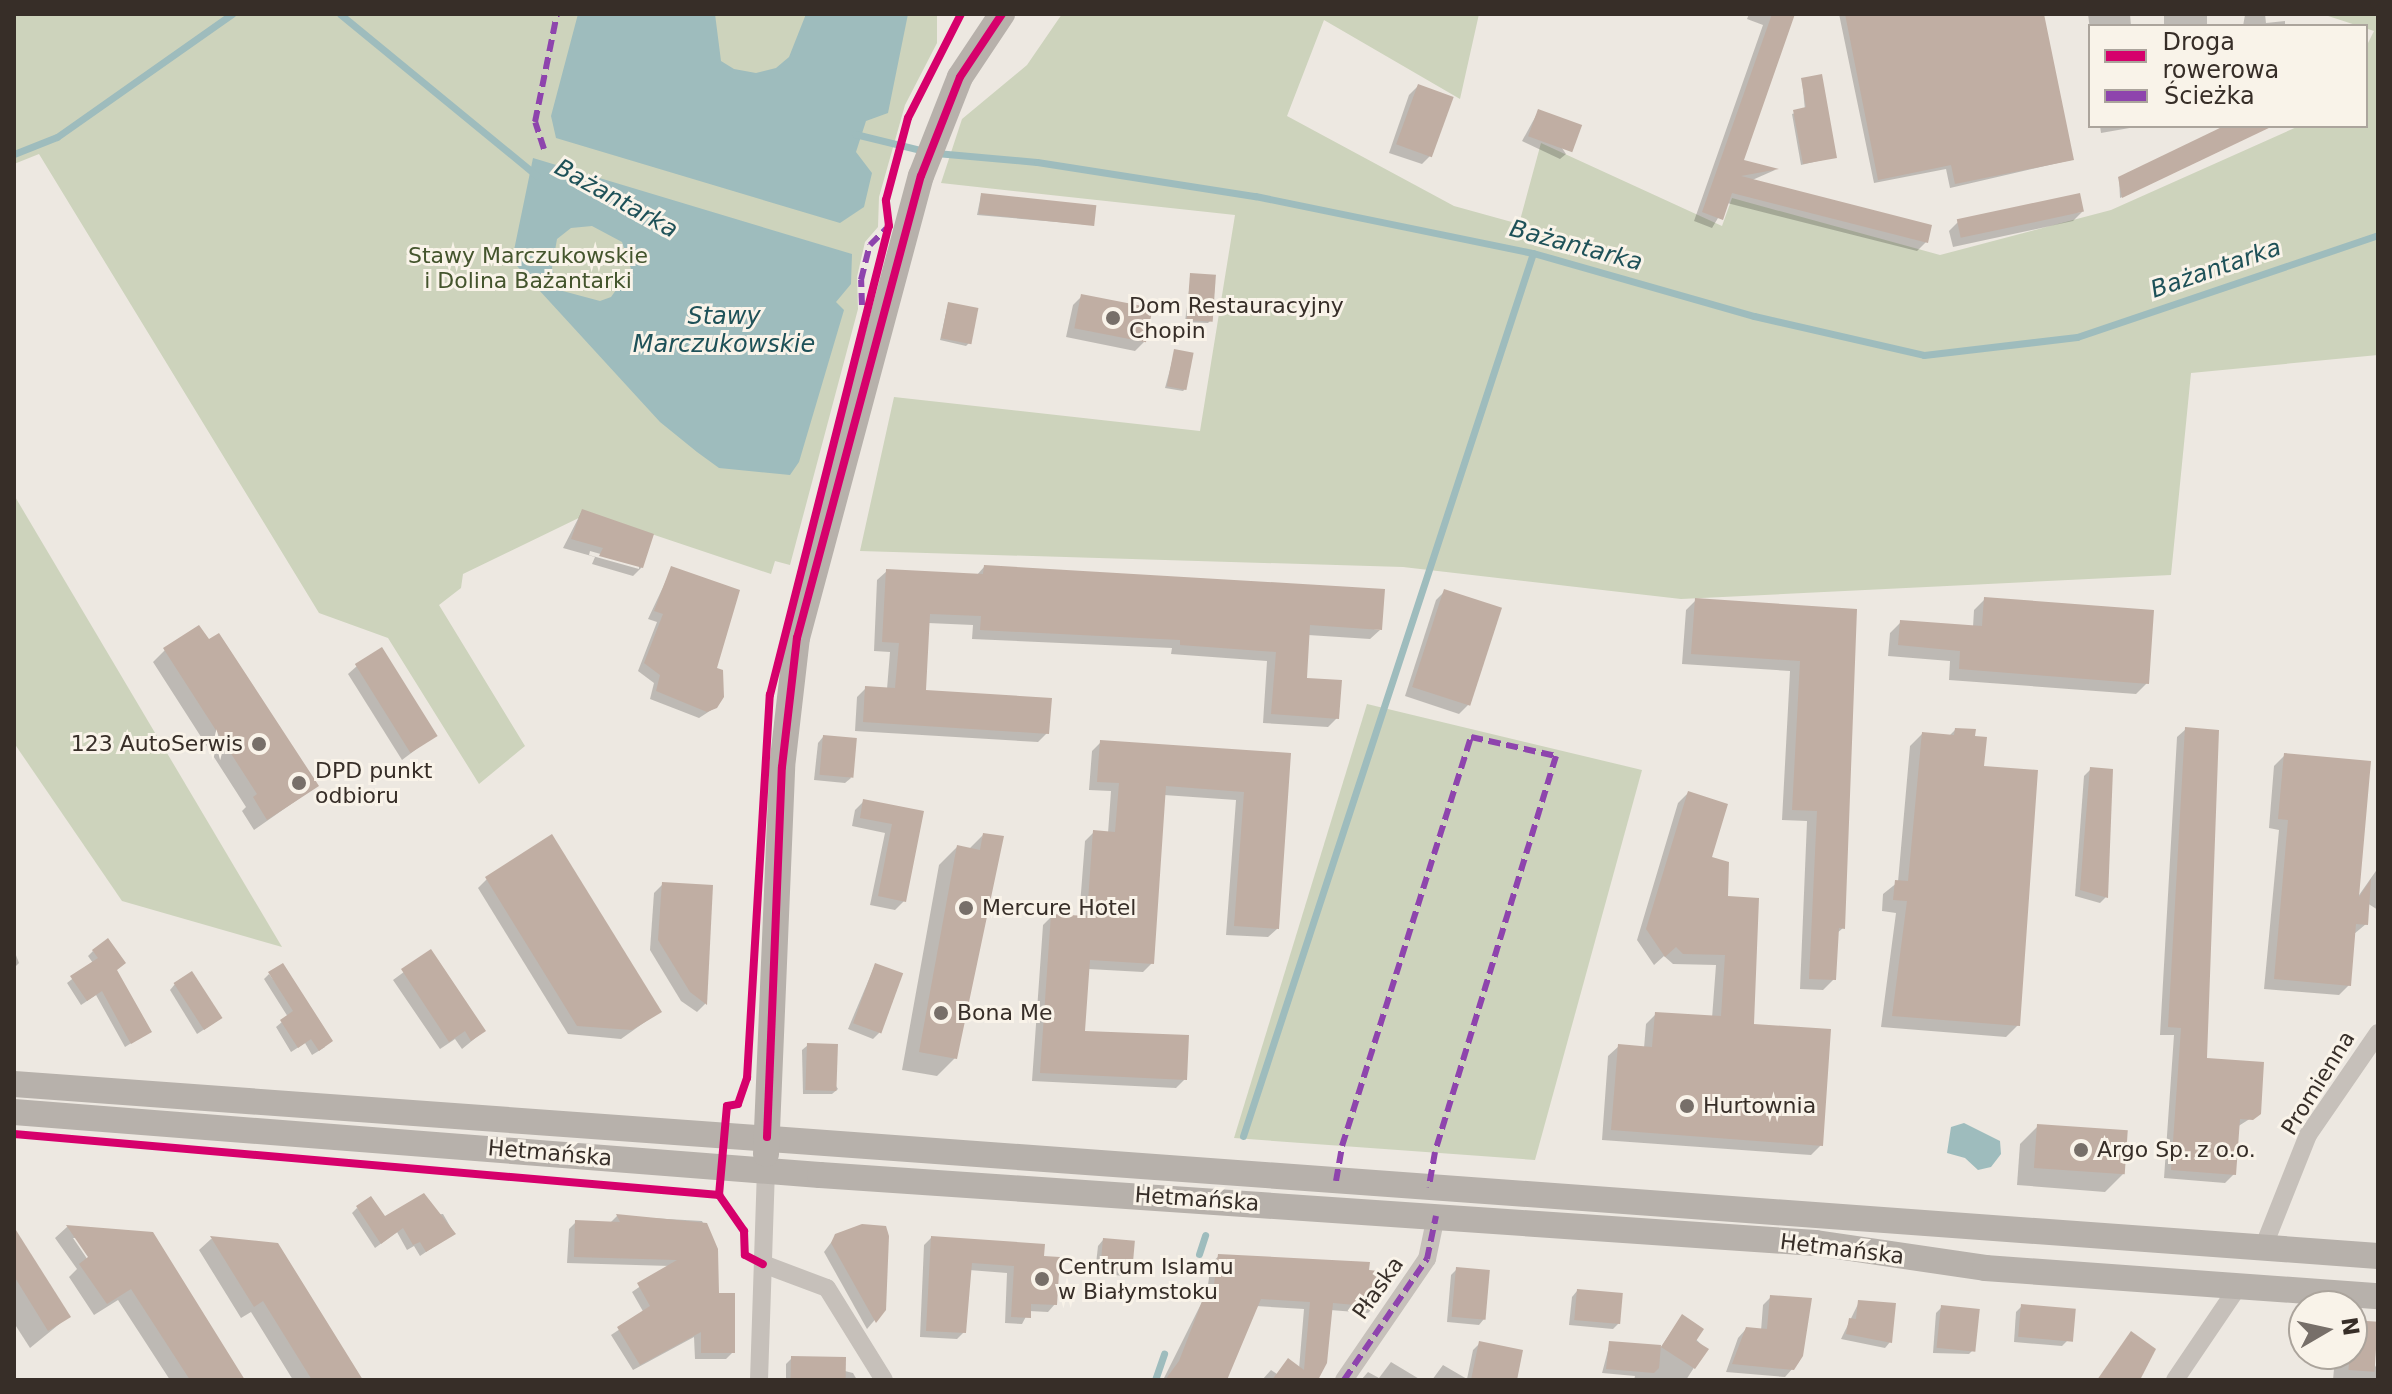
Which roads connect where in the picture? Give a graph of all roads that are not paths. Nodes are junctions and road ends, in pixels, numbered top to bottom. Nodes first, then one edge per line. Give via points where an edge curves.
1 (1002, 14) edge
2 (2378, 1033) edge
3 (14, 1084) edge
4 (14, 1112) edge
5 (639, 1128) junction
6 (767, 1137) junction
7 (900, 1146) junction
8 (637, 1160) junction
9 (766, 1170) junction
10 (897, 1178) junction
11 (1436, 1216) junction
12 (2105, 1236) junction
13 (2263, 1248) junction
14 (2375, 1256) edge
15 (763, 1264) junction
16 (2111, 1278) junction
17 (2238, 1287) junction
18 (2374, 1296) edge
19 (759, 1380) edge
20 (884, 1380) edge
21 (1344, 1380) edge
22 (2176, 1380) edge

1 - 6 main road via 960,77 936,131 807,597 791,674 782,767
2 - 13 street, Promienna via 2308,1135
3 - 5 main road, Hetmańska
4 - 8 main road, Hetmańska
5 - 6 main road, Hetmańska
5 - 8 main road via 648,1141
6 - 7 main road, Hetmańska
6 - 9 main road
7 - 10 main road via 889,1158
7 - 12 main road, Hetmańska
8 - 9 main road, Hetmańska
9 - 10 main road, Hetmańska
9 - 15 street
10 - 11 main road, Hetmańska
11 - 16 main road, Hetmańska via 1816,1243 1985,1268
11 - 21 street, Płaska via 1427,1259
12 - 13 main road, Hetmańska
12 - 16 main road via 2117,1244 2122,1258
13 - 14 main road, Hetmańska
13 - 17 main road
14 - 18 main road via 2359,1271 2363,1289
15 - 19 street
15 - 20 street via 827,1288
16 - 17 main road, Hetmańska
17 - 18 main road, Hetmańska
17 - 22 street

